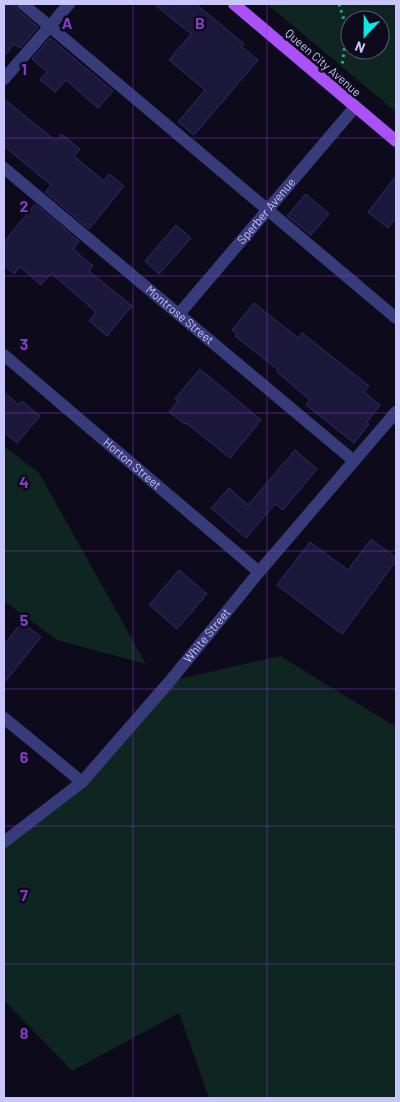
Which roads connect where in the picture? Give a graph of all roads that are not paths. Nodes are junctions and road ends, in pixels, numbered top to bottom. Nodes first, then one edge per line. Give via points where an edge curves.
1 (23, 4) edge
2 (70, 4) edge
3 (234, 4) edge
4 (50, 26) junction
5 (4, 78) edge
6 (355, 107) junction
7 (396, 142) edge
8 (4, 168) edge
9 (267, 210) junction
10 (179, 314) junction
11 (396, 318) edge
12 (4, 355) edge
13 (396, 412) edge
14 (354, 461) junction
15 (259, 572) junction
16 (4, 718) edge
17 (82, 782) junction
18 (4, 842) edge

1 - 4 street
2 - 4 street
3 - 6 main road, Queen City Avenue
4 - 5 street
4 - 9 street
6 - 7 main road, Queen City Avenue
6 - 9 street, Sperber Avenue
8 - 10 street, Montrose Street
9 - 10 street, Sperber Avenue
9 - 11 street
10 - 14 street, Montrose Street
12 - 15 street, Horton Street
13 - 14 street, White Street
14 - 15 street, White Street
15 - 17 street, White Street
16 - 17 street
17 - 18 street, White Street

